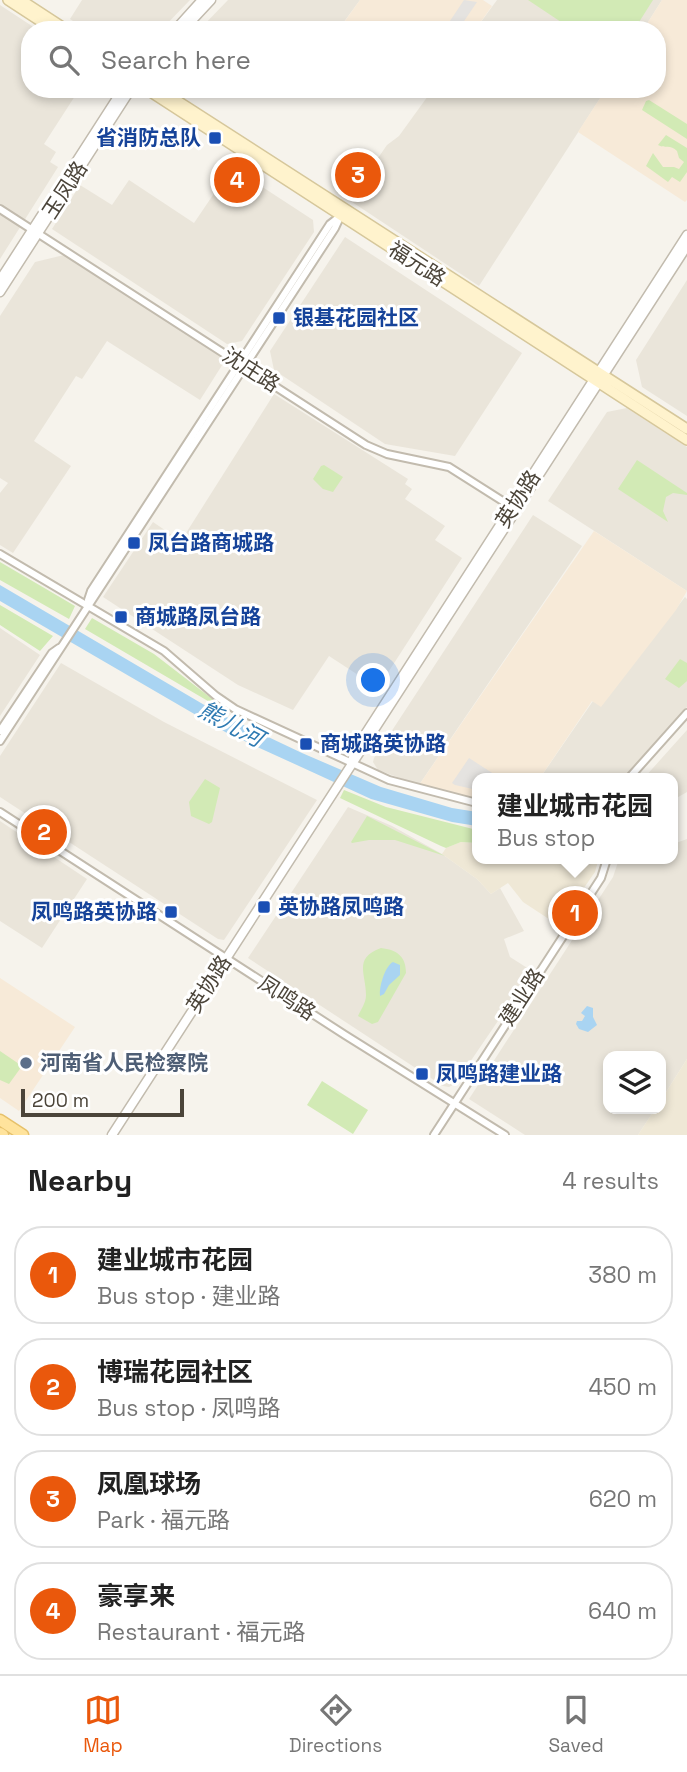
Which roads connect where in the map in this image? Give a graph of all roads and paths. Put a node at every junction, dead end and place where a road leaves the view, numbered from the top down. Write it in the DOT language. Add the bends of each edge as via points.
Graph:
graph roads {
  1 [pos="8,0"];
  2 [pos="21,0"];
  3 [pos="202,0"];
  4 [pos="211,0"];
  5 [pos="40,21"];
  6 [pos="53,21"];
  7 [pos="182,21"];
  8 [pos="191,21"];
  9 [pos="117,98"];
  10 [pos="125,98"];
  11 [pos="160,98"];
  12 [pos="173,98"];
  13 [pos="0,209"];
  14 [pos="341,215"];
  15 [pos="35,231"];
  16 [pos="687,235"];
  17 [pos="687,246"];
  18 [pos="0,280"];
  19 [pos="0,292"];
  20 [pos="243,364"];
  21 [pos="599,378"];
  22 [pos="687,429"];
  23 [pos="687,440"];
  24 [pos="512,507"];
  25 [pos="0,554"];
  26 [pos="87,605"];
  27 [pos="60,647"];
  28 [pos="687,713"];
  29 [pos="0,732"];
  30 [pos="0,741"];
  31 [pos="350,765"];
  32 [pos="633,773"];
  33 [pos="472,802"];
  34 [pos="0,812"];
  35 [pos="605,864"];
  36 [pos="226,958"];
  37 [pos="454,1102"];
  38 [pos="0,1120"];
  39 [pos="23,1135"];
  40 [pos="112,1135"];
  41 [pos="434,1135"];
  42 [pos="505,1135"];
  1 -- 5 [label="main road"];
  2 -- 6 [label="main road"];
  3 -- 7 [label="street"];
  4 -- 8 [label="street"];
  9 -- 15 [label="street, 玉凤路"];
  10 -- 15 [label="street, 玉凤路"];
  11 -- 14 [label="main road, 福元路"];
  12 -- 21 [label="main road, 福元路"];
  13 -- 15 [label="street, 沈庄路"];
  14 -- 20 [label="street" via="330,225"];
  14 -- 21 [label="main road, 福元路"];
  15 -- 18 [label="street, 玉凤路"];
  15 -- 19 [label="street, 玉凤路"];
  15 -- 20 [label="street, 沈庄路"];
  16 -- 21 [label="street, 英协路"];
  17 -- 21 [label="street, 英协路"];
  20 -- 24 [label="street, 沈庄路" via="366,445 449,467"];
  20 -- 26 [label="street" via="91,591"];
  21 -- 22 [label="main road, 福元路"];
  21 -- 23 [label="main road, 福元路"];
  21 -- 24 [label="street, 英协路"];
  21 -- 31 [label="street, 英协路"];
  24 -- 31 [label="street, 英协路" via="355,750"];
  25 -- 26 [label="street"];
  26 -- 27 [label="street"];
  26 -- 31 [label="street" via="164,651 229,706"];
  27 -- 29 [label="street"];
  27 -- 30 [label="street"];
  28 -- 32 [label="street"];
  31 -- 33 [label="street"];
  31 -- 36 [label="street, 英协路"];
  34 -- 36 [label="street, 凤鸣路"];
  35 -- 37 [label="street, 建业路"];
  36 -- 37 [label="street, 凤鸣路"];
  36 -- 40 [label="street, 英协路"];
  37 -- 41 [label="street, 建业路"];
  37 -- 42 [label="street, 凤鸣路"];
  38 -- 39 [label="main road"];
}
